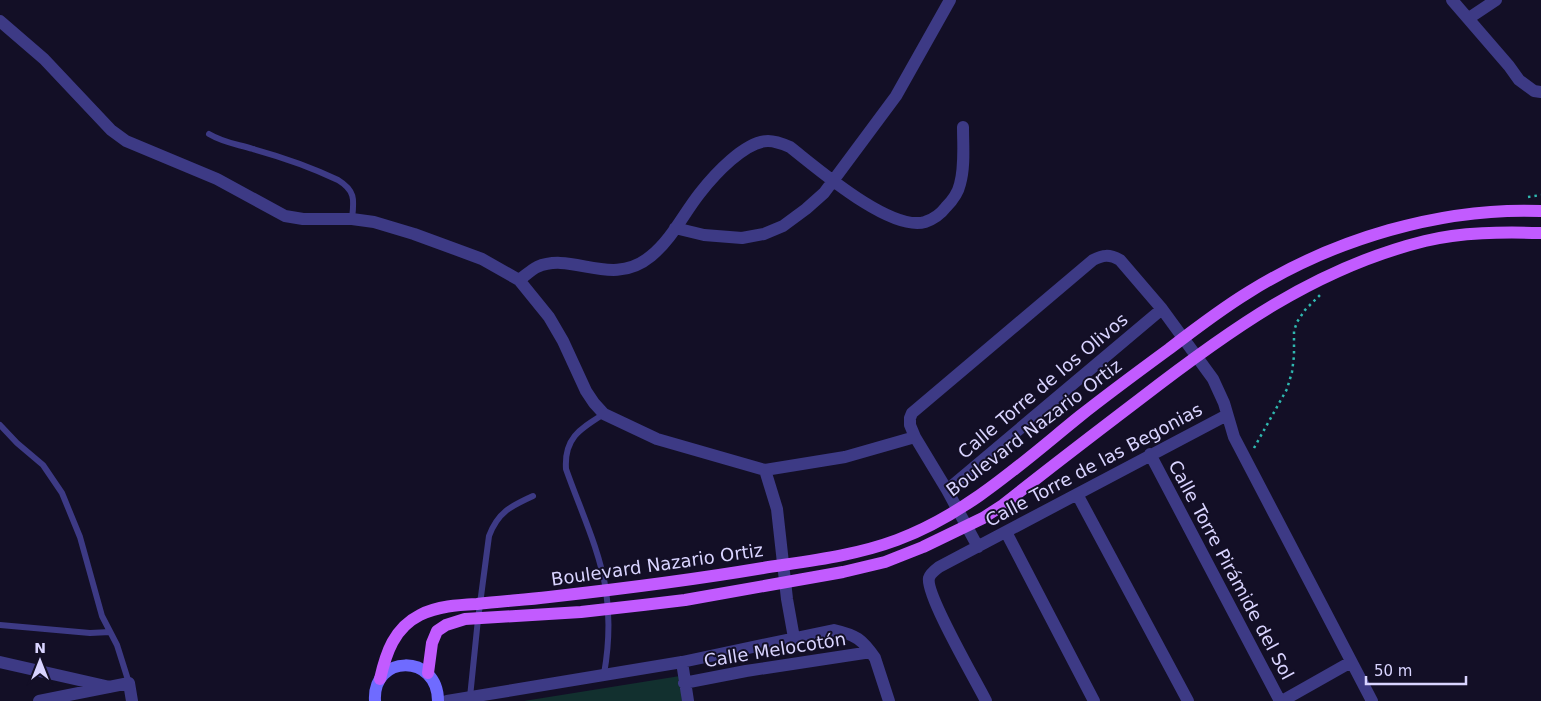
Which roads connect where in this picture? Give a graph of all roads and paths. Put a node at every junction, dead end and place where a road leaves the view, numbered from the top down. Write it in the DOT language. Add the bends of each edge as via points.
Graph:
graph roads {
  1 [pos="950,0"];
  2 [pos="1452,0"];
  3 [pos="1496,0"];
  4 [pos="1468,18"];
  5 [pos="0,21"];
  6 [pos="1541,92"];
  7 [pos="963,127"];
  8 [pos="209,134"];
  9 [pos="832,180"];
  10 [pos="1541,195"];
  11 [pos="1527,197"];
  12 [pos="1541,211"];
  13 [pos="352,219"];
  14 [pos="675,228"];
  15 [pos="1541,233"];
  16 [pos="519,280"];
  17 [pos="1326,289"];
  18 [pos="1162,309"];
  19 [pos="1183,338"];
  20 [pos="1196,355"];
  21 [pos="604,414"];
  22 [pos="1227,415"];
  23 [pos="0,425"];
  24 [pos="915,437"];
  25 [pos="1150,454"];
  26 [pos="1246,462"];
  27 [pos="764,470"];
  28 [pos="947,490"];
  29 [pos="1076,494"];
  30 [pos="533,496"];
  31 [pos="958,510"];
  32 [pos="967,526"];
  33 [pos="1006,532"];
  34 [pos="978,546"];
  35 [pos="783,565"];
  36 [pos="785,583"];
  37 [pos="606,590"];
  38 [pos="480,603"];
  39 [pos="608,609"];
  40 [pos="478,619"];
  41 [pos="0,625"];
  42 [pos="110,632"];
  43 [pos="794,638"];
  44 [pos="871,652"];
  45 [pos="0,662"];
  46 [pos="682,662"];
  47 [pos="1351,662"];
  48 [pos="428,673"];
  49 [pos="604,674"];
  50 [pos="380,679"];
  51 [pos="129,683"];
  52 [pos="684,683"];
  53 [pos="110,687"];
  54 [pos="470,697"];
  55 [pos="39,701"];
  56 [pos="132,701"];
  57 [pos="375,701"];
  58 [pos="438,701"];
  59 [pos="447,701"];
  60 [pos="688,701"];
  61 [pos="889,701"];
  62 [pos="986,701"];
  63 [pos="1094,701"];
  64 [pos="1188,701"];
  65 [pos="1281,701"];
  66 [pos="1372,701"];
  1 -- 9 [label="street" via="896,96"];
  2 -- 4 [label="street"];
  3 -- 4 [label="street"];
  4 -- 6 [label="street" via="1519,80"];
  5 -- 13 [label="street" via="44,59 111,130 126,141 217,180 285,216"];
  7 -- 9 [label="street" via="964,167 960,187 938,216 923,223 888,216"];
  8 -- 13 [label="lane" via="226,143 281,157 345,184 354,199"];
  9 -- 14 [label="street" via="824,193 806,209 764,234 723,238"];
  9 -- 14 [label="street" via="790,147 767,140 760,142 734,158 701,192"];
  10 -- 11 [label="path"];
  12 -- 19 [label="main road, Boulevard Nazario Ortiz" via="1516,210 1460,216 1367,236 1292,268 1249,292"];
  13 -- 16 [label="street" via="414,234 482,259"];
  14 -- 16 [label="street" via="652,256 640,264 607,271 550,263 537,267"];
  15 -- 20 [label="main road, Boulevard Nazario Ortiz" via="1462,235 1426,241 1368,258 1297,291"];
  16 -- 21 [label="street" via="549,317 564,341 586,391"];
  17 -- 26 [label="path" via="1297,322 1287,389"];
  18 -- 19 [label="street"];
  18 -- 24 [label="street" via="1120,260 1102,255 917,407 910,418"];
  18 -- 28 [label="street, Calle Torre de los Olivos"];
  19 -- 20 [label="street"];
  19 -- 31 [label="main road, Boulevard Nazario Ortiz"];
  20 -- 22 [label="street" via="1218,387"];
  20 -- 32 [label="main road, Boulevard Nazario Ortiz" via="1003,505"];
  21 -- 27 [label="street" via="657,440"];
  21 -- 37 [label="lane" via="581,428 570,441 566,469 598,557"];
  22 -- 25 [label="street, Calle Torre de las Begonias"];
  22 -- 26 [label="street"];
  23 -- 42 [label="lane" via="43,465 62,493 80,536 102,616"];
  24 -- 27 [label="street" via="844,457"];
  24 -- 28 [label="street"];
  25 -- 29 [label="street, Calle Torre de las Begonias"];
  25 -- 65 [label="street, Calle Torre Pirámide del Sol"];
  26 -- 47 [label="street"];
  27 -- 35 [label="street" via="777,509"];
  28 -- 31 [label="street"];
  29 -- 33 [label="street, Calle Torre de las Begonias"];
  29 -- 64 [label="street"];
  30 -- 38 [label="lane" via="514,505 494,524 489,536"];
  31 -- 32 [label="street"];
  31 -- 35 [label="main road, Boulevard Nazario Ortiz" via="899,540 850,555"];
  32 -- 34 [label="street"];
  32 -- 36 [label="main road, Boulevard Nazario Ortiz" via="885,562"];
  33 -- 34 [label="street, Calle Torre de las Begonias"];
  33 -- 63 [label="street"];
  34 -- 62 [label="street, Calle Torre de las Begonias" via="939,567 929,578 929,587"];
  35 -- 36 [label="street"];
  35 -- 37 [label="main road, Boulevard Nazario Ortiz"];
  36 -- 39 [label="main road, Boulevard Nazario Ortiz"];
  36 -- 43 [label="street"];
  37 -- 38 [label="main road, Boulevard Nazario Ortiz"];
  37 -- 39 [label="lane"];
  38 -- 40 [label="lane"];
  38 -- 50 [label="main road, Boulevard Nazario Ortiz" via="433,610 416,617 398,632 386,654"];
  39 -- 40 [label="main road, Boulevard Nazario Ortiz"];
  39 -- 49 [label="lane"];
  40 -- 48 [label="main road, Boulevard Nazario Ortiz" via="465,619 437,631"];
  40 -- 54 [label="lane"];
  41 -- 42 [label="lane"];
  42 -- 51 [label="lane"];
  43 -- 44 [label="street" via="834,630 860,638"];
  43 -- 46 [label="street"];
  44 -- 52 [label="street, Calle Melocotón"];
  44 -- 61 [label="street"];
  45 -- 53 [label="street"];
  46 -- 49 [label="street"];
  46 -- 52 [label="street"];
  47 -- 65 [label="street"];
  47 -- 66 [label="street"];
  48 -- 50 [label="street" via="418,667 402,665 387,671"];
  48 -- 58 [label="street" via="438,692"];
  49 -- 54 [label="street"];
  50 -- 57 [label="street" via="375,689"];
  51 -- 53 [label="street"];
  51 -- 56 [label="street"];
  52 -- 60 [label="street"];
  53 -- 55 [label="street"];
  54 -- 59 [label="street"];
}
